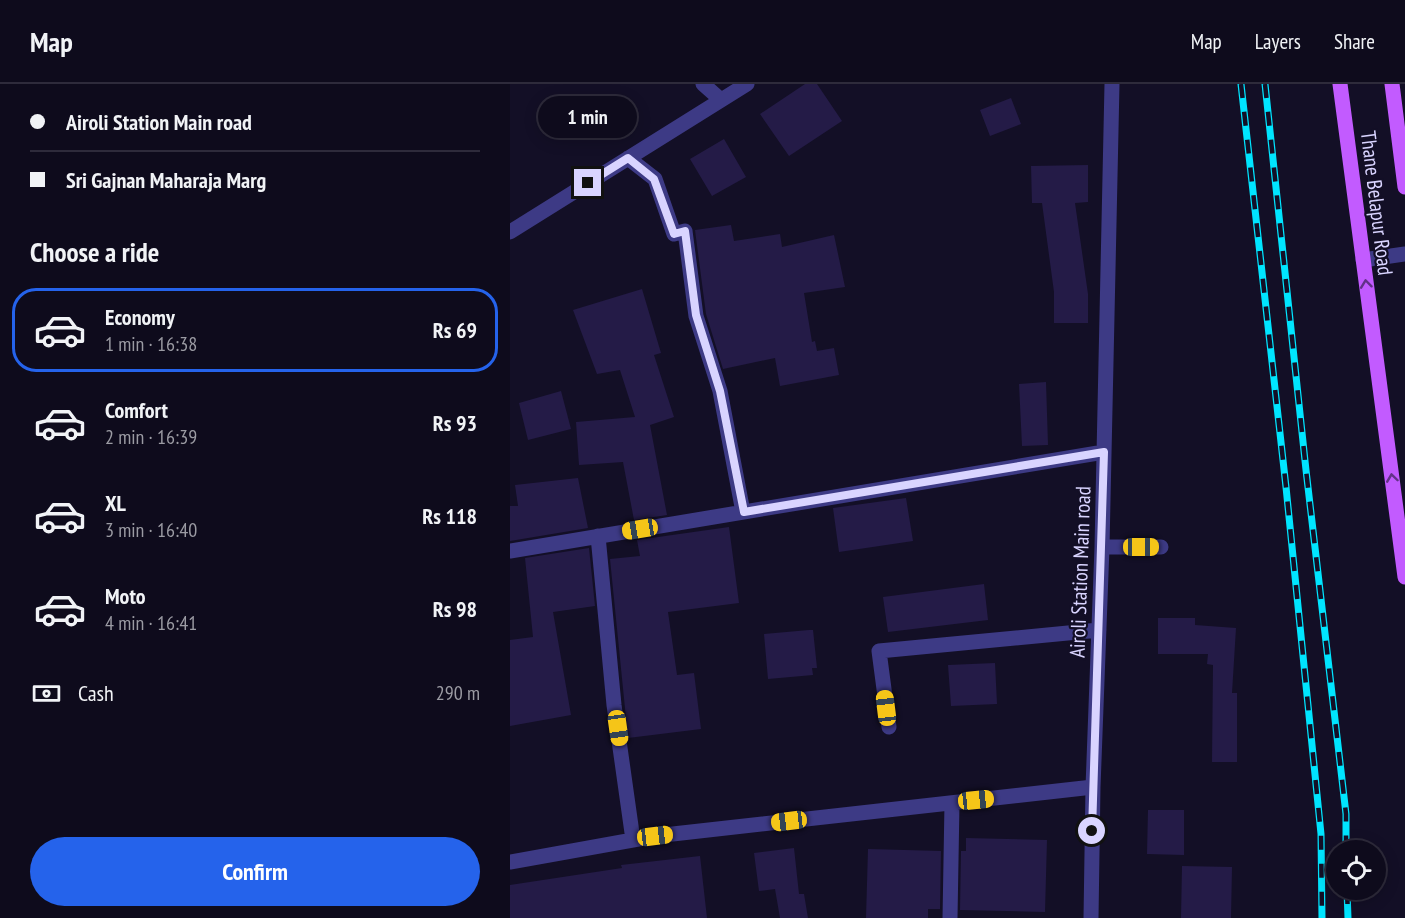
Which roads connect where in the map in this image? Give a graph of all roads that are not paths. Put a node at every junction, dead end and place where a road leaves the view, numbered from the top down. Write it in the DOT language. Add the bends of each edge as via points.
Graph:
graph roads {
  1 [pos="703,84"];
  2 [pos="747,84"];
  3 [pos="1112,84"];
  4 [pos="1340,84"];
  5 [pos="1392,84"];
  6 [pos="722,100"];
  7 [pos="628,158"];
  8 [pos="1405,187"];
  9 [pos="510,232"];
  10 [pos="1405,254"];
  11 [pos="1363,260"];
  12 [pos="1104,452"];
  13 [pos="744,512"];
  14 [pos="598,536"];
  15 [pos="1102,547"];
  16 [pos="1161,547"];
  17 [pos="510,551"];
  18 [pos="1405,577"];
  19 [pos="1099,630"];
  20 [pos="889,727"];
  21 [pos="1093,787"];
  22 [pos="952,803"];
  23 [pos="633,840"];
  24 [pos="510,862"];
  25 [pos="950,918"];
  26 [pos="1091,918"];
  1 -- 6 [label="street"];
  2 -- 6 [label="street"];
  3 -- 12 [label="street, Airoli Station Main road"];
  4 -- 11 [label="main road, Thane Belapur Road"];
  5 -- 8 [label="main road, Thane Belapur Road"];
  6 -- 7 [label="street"];
  7 -- 9 [label="street"];
  7 -- 13 [label="street" via="654,179 674,234 685,231 696,315 720,391"];
  10 -- 11 [label="street"];
  18 -- 11 [label="main road, Thane Belapur Road, one-way"];
  12 -- 13 [label="street"];
  12 -- 15 [label="street, Airoli Station Main road"];
  13 -- 14 [label="street"];
  14 -- 17 [label="street"];
  14 -- 23 [label="street" via="614,705"];
  15 -- 16 [label="street"];
  15 -- 19 [label="street, Airoli Station Main road"];
  19 -- 20 [label="street" via="879,651"];
  19 -- 21 [label="street, Airoli Station Main road"];
  21 -- 22 [label="street"];
  21 -- 26 [label="street, Airoli Station Main road"];
  22 -- 23 [label="street"];
  22 -- 25 [label="street"];
  23 -- 24 [label="street"];
}
